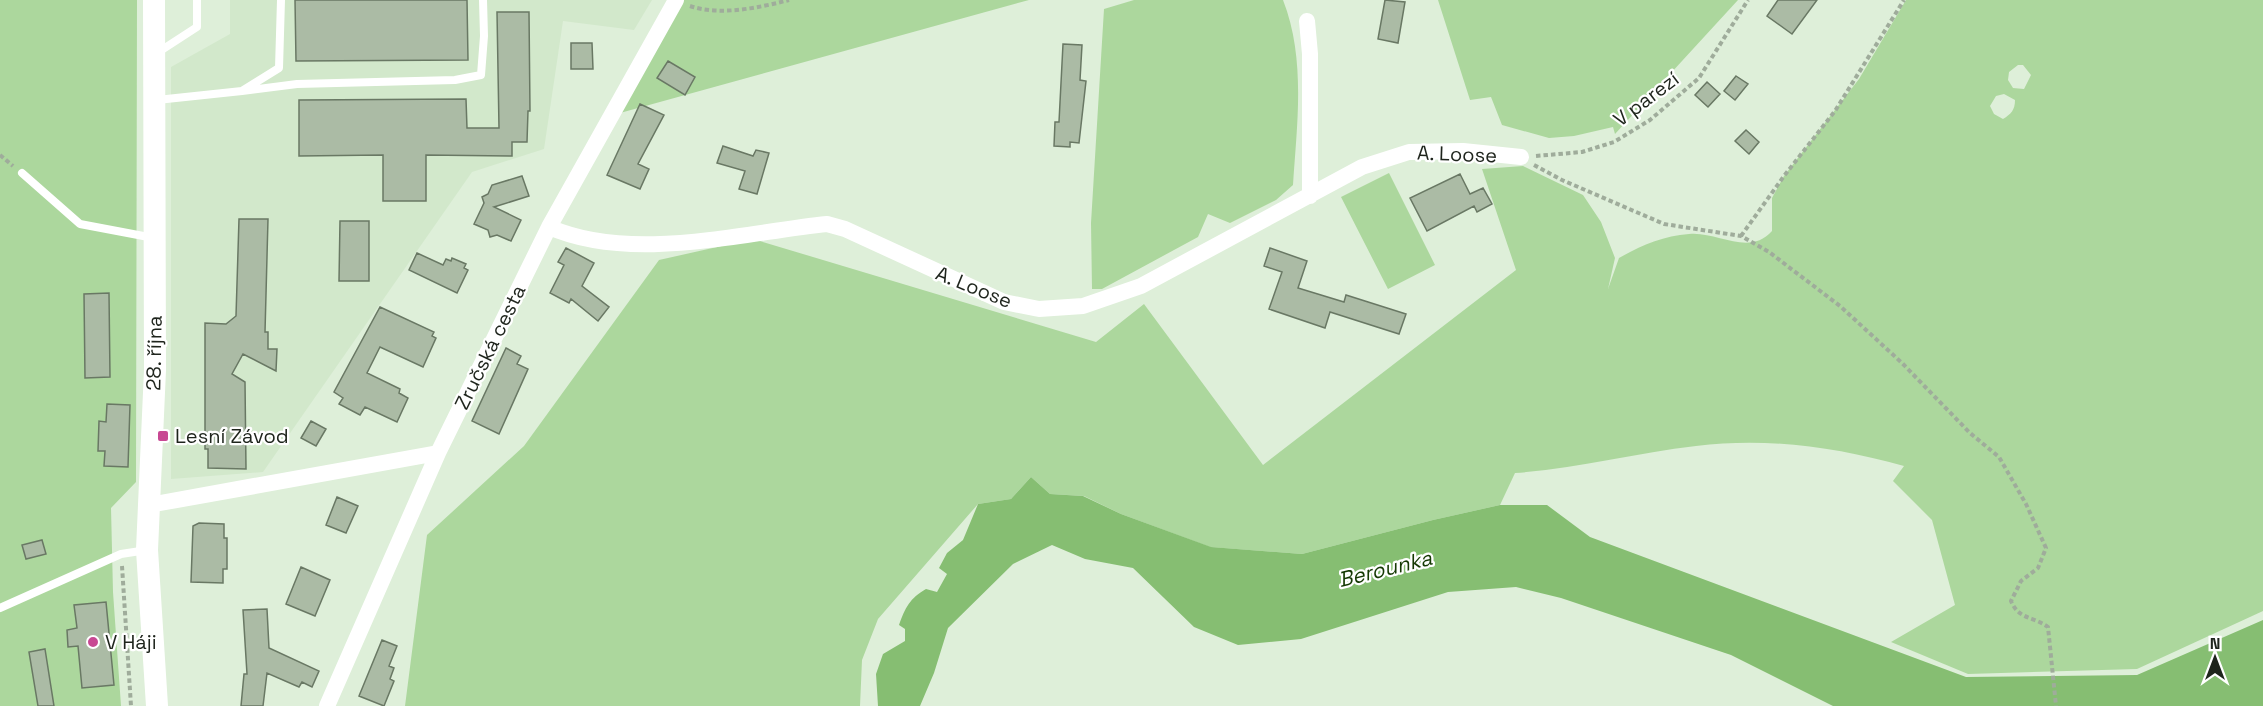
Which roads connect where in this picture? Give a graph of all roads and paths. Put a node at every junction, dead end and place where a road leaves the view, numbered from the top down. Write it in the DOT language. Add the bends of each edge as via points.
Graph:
graph roads {
  1 [pos="154,0"];
  2 [pos="197,0"];
  3 [pos="281,0"];
  4 [pos="483,0"];
  5 [pos="789,0"];
  6 [pos="1748,0"];
  7 [pos="1904,0"];
  8 [pos="675,1"];
  9 [pos="1307,21"];
  10 [pos="154,54"];
  11 [pos="242,91"];
  12 [pos="154,100"];
  13 [pos="1521,157"];
  14 [pos="22,173"];
  15 [pos="1310,196"];
  16 [pos="549,227"];
  17 [pos="1741,236"];
  18 [pos="155,238"];
  19 [pos="438,453"];
  20 [pos="149,505"];
  21 [pos="147,550"];
  22 [pos="121,554"];
  23 [pos="0,608"];
  24 [pos="132,706"];
  25 [pos="157,706"];
  26 [pos="327,706"];
  27 [pos="2056,706"];
  1 -- 10 [label="main road, 28. října"];
  2 -- 10 [label="lane" via="197,27"];
  3 -- 11 [label="lane" via="279,68"];
  4 -- 11 [label="lane" via="481,75 455,80 297,84"];
  5 -- 8 [label="path" via="705,12"];
  6 -- 13 [label="path, V parezí" via="1699,78 1650,120 1614,142 1582,152"];
  7 -- 17 [label="path" via="1835,111"];
  8 -- 16 [label="street, Zručská cesta"];
  9 -- 15 [label="street"];
  10 -- 12 [label="main road, 28. října"];
  11 -- 12 [label="lane"];
  12 -- 18 [label="main road, 28. října"];
  13 -- 15 [label="street, A. Loose" via="1462,151 1409,152 1362,167"];
  13 -- 17 [label="path" via="1562,180 1665,224"];
  14 -- 18 [label="lane" via="80,224"];
  15 -- 16 [label="street, A. Loose" via="1141,286 1083,306 1039,309 1004,302 845,228 827,224 671,243 629,244 564,234"];
  16 -- 19 [label="street, Zručská cesta"];
  17 -- 27 [label="path" via="1769,252 1839,306 1999,458 2046,548 2038,568 2021,581 2011,601 2016,613 2048,627"];
  18 -- 20 [label="main road, 28. října"];
  19 -- 20 [label="street"];
  19 -- 26 [label="street, Zručská cesta"];
  20 -- 21 [label="main road, 28. října"];
  21 -- 22 [label="lane"];
  21 -- 25 [label="main road, 28. října"];
  22 -- 23 [label="lane"];
  22 -- 24 [label="path"];
}
